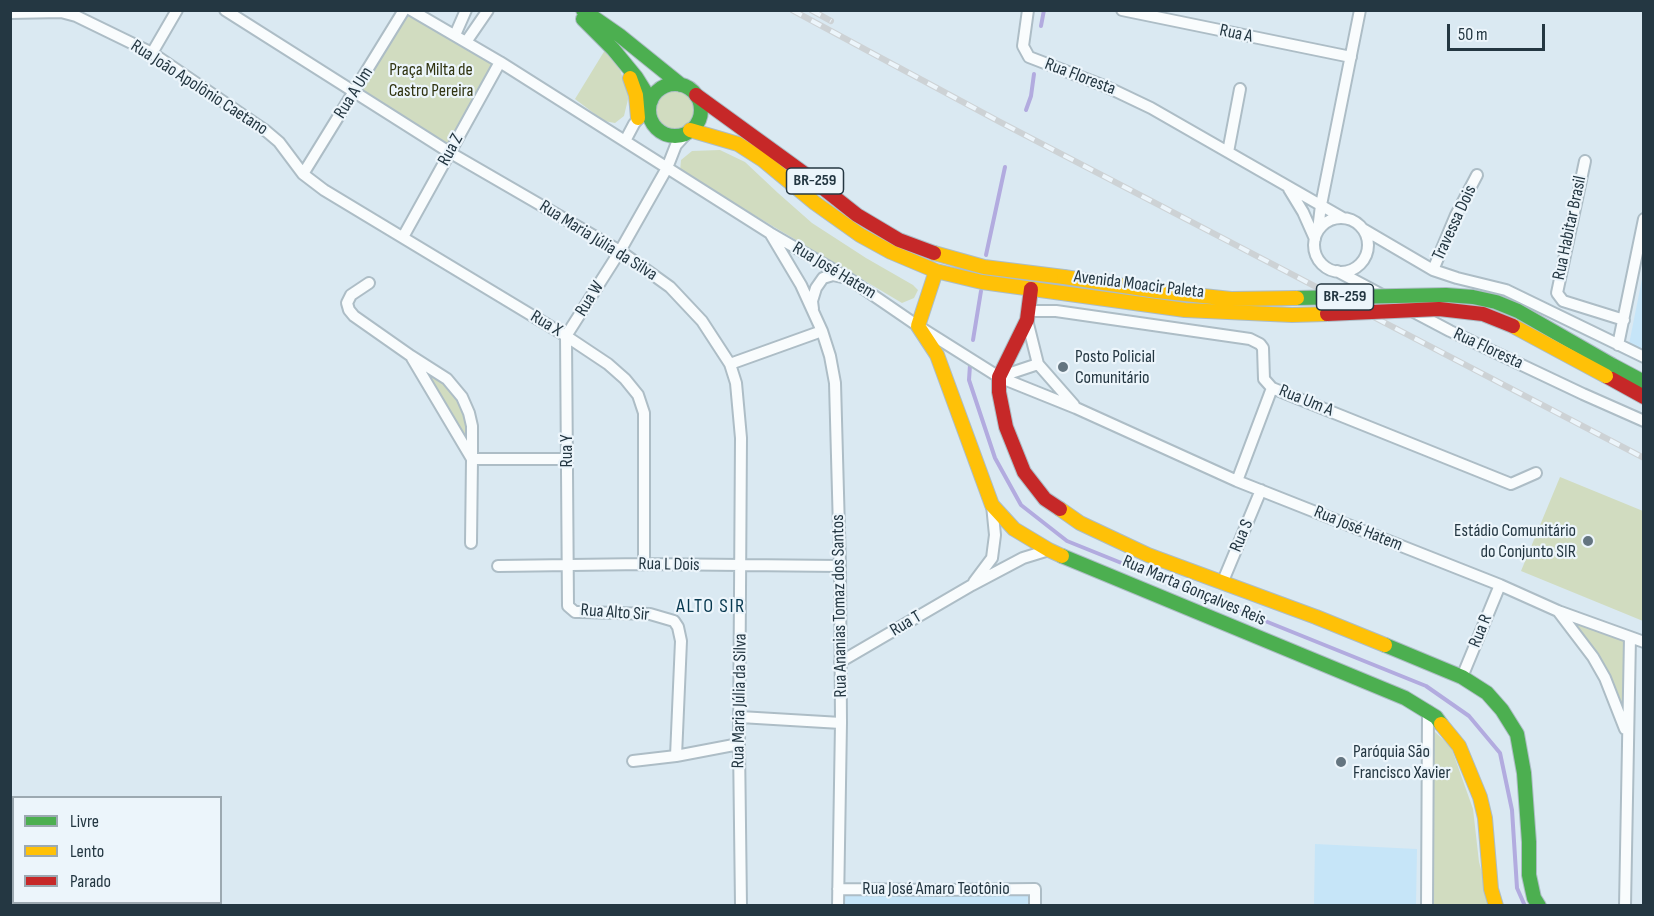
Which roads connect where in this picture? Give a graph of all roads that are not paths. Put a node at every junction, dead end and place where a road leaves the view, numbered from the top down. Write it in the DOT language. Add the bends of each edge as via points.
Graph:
graph roads {
  1 [pos="177,10"];
  2 [pos="225,10"];
  3 [pos="404,10"];
  4 [pos="411,10"];
  5 [pos="466,10"];
  6 [pos="488,10"];
  7 [pos="573,10"];
  8 [pos="583,10"];
  9 [pos="1028,10"];
  10 [pos="1122,10"];
  11 [pos="1360,10"];
  12 [pos="10,13"];
  13 [pos="455,35"];
  14 [pos="466,42"];
  15 [pos="152,53"];
  16 [pos="1351,57"];
  17 [pos="623,61"];
  18 [pos="500,62"];
  19 [pos="681,85"];
  20 [pos="1240,89"];
  21 [pos="354,93"];
  22 [pos="696,95"];
  23 [pos="650,103"];
  24 [pos="636,121"];
  25 [pos="601,128"];
  26 [pos="689,131"];
  27 [pos="625,141"];
  28 [pos="449,152"];
  29 [pos="1228,152"];
  30 [pos="1585,161"];
  31 [pos="667,168"];
  32 [pos="303,174"];
  33 [pos="1476,175"];
  34 [pos="1287,187"];
  35 [pos="1321,205"];
  36 [pos="1343,218"];
  37 [pos="1644,219"];
  38 [pos="1363,229"];
  39 [pos="770,233"];
  40 [pos="1317,234"];
  41 [pos="403,237"];
  42 [pos="620,250"];
  43 [pos="1433,270"];
  44 [pos="936,271"];
  45 [pos="1337,271"];
  46 [pos="848,278"];
  47 [pos="369,283"];
  48 [pos="1031,289"];
  49 [pos="813,309"];
  50 [pos="1028,315"];
  51 [pos="1624,320"];
  52 [pos="918,326"];
  53 [pos="822,331"];
  54 [pos="566,336"];
  55 [pos="1618,345"];
  56 [pos="411,356"];
  57 [pos="1644,357"];
  58 [pos="730,363"];
  59 [pos="1038,364"];
  60 [pos="1609,370"];
  61 [pos="999,376"];
  62 [pos="1644,382"];
  63 [pos="1272,388"];
  64 [pos="1644,397"];
  65 [pos="1076,408"];
  66 [pos="1644,421"];
  67 [pos="472,459"];
  68 [pos="567,459"];
  69 [pos="1536,474"];
  70 [pos="1238,481"];
  71 [pos="1261,490"];
  72 [pos="992,505"];
  73 [pos="471,543"];
  74 [pos="1049,550"];
  75 [pos="644,564"];
  76 [pos="567,565"];
  77 [pos="498,566"];
  78 [pos="741,566"];
  79 [pos="840,566"];
  80 [pos="1223,581"];
  81 [pos="972,585"];
  82 [pos="1500,585"];
  83 [pos="1558,611"];
  84 [pos="1630,637"];
  85 [pos="1644,642"];
  86 [pos="840,662"];
  87 [pos="1462,677"];
  88 [pos="1428,711"];
  89 [pos="740,717"];
  90 [pos="841,723"];
  91 [pos="1628,738"];
  92 [pos="739,744"];
  93 [pos="676,756"];
  94 [pos="633,761"];
  95 [pos="838,889"];
  96 [pos="741,906"];
  97 [pos="838,906"];
  98 [pos="1035,906"];
  99 [pos="1427,906"];
  100 [pos="1496,906"];
  101 [pos="1539,906"];
  102 [pos="1625,906"];
  1 -- 15 [label="street"];
  2 -- 21 [label="street, Rua Maria Júlia da Silva"];
  3 -- 21 [label="street, Rua A Um"];
  4 -- 13 [label="street, Rua José Hatem"];
  5 -- 13 [label="street"];
  6 -- 14 [label="street"];
  7 -- 17 [label="main road, Avenida Moacir Paleta / BR-259"];
  8 -- 19 [label="main road, Avenida Moacir Paleta / BR-259"];
  9 -- 29 [label="street, Rua Floresta" via="1023,46 1029,57 1115,90"];
  10 -- 16 [label="street, Rua A"];
  11 -- 16 [label="street"];
  12 -- 15 [label="street, Rua João Apolônio Caetano" via="62,12"];
  13 -- 14 [label="street, Rua José Hatem"];
  14 -- 18 [label="street, Rua José Hatem"];
  15 -- 32 [label="street, Rua João Apolônio Caetano" via="266,131"];
  16 -- 35 [label="street"];
  17 -- 23 [label="main road, Avenida Moacir Paleta / BR-259"];
  17 -- 24 [label="main road" via="636,95"];
  18 -- 25 [label="street, Rua José Hatem"];
  18 -- 28 [label="street, Rua Z"];
  19 -- 22 [label="main road, Avenida Moacir Paleta / BR-259"];
  19 -- 23 [label="main road" via="659,89"];
  20 -- 29 [label="street"];
  21 -- 28 [label="street, Rua Maria Júlia da Silva"];
  21 -- 32 [label="street, Rua A Um"];
  22 -- 26 [label="main road" via="700,110"];
  22 -- 60 [label="main road, Avenida Moacir Paleta / BR-259, bridge" via="857,215 899,240 940,256 984,267 1232,299 1473,297 1518,311"];
  23 -- 24 [label="street"];
  23 -- 26 [label="main road, Avenida Moacir Paleta / BR-259" via="651,121 656,128 671,135"];
  24 -- 25 [label="street" via="617,130"];
  24 -- 27 [label="street"];
  25 -- 27 [label="street, Rua José Hatem"];
  26 -- 31 [label="street" via="672,152"];
  26 -- 44 [label="main road, Avenida Moacir Paleta / BR-259" via="738,144 860,235"];
  27 -- 31 [label="street, Rua José Hatem"];
  28 -- 41 [label="street, Rua Z"];
  28 -- 42 [label="street, Rua Maria Júlia da Silva"];
  29 -- 34 [label="street, Rua Floresta"];
  30 -- 51 [label="street, Rua Habitar Brasil" via="1557,293 1563,301"];
  31 -- 39 [label="street, Rua José Hatem"];
  31 -- 42 [label="street, Rua W"];
  32 -- 41 [label="street, Rua X"];
  33 -- 43 [label="street, Travessa Dois"];
  34 -- 35 [label="street, Rua Floresta"];
  34 -- 40 [label="street, Rua Floresta"];
  35 -- 36 [label="street, Rua Floresta"];
  35 -- 40 [label="street, Rua Floresta"];
  36 -- 38 [label="street, Rua Floresta"];
  36 -- 40 [label="street" via="1325,223"];
  37 -- 51 [label="street"];
  38 -- 43 [label="street, Rua Floresta"];
  38 -- 45 [label="street" via="1368,246 1366,255 1354,268"];
  39 -- 46 [label="street, Rua José Hatem"];
  39 -- 49 [label="street, Rua Ananias Tomaz dos Santos"];
  40 -- 45 [label="street, Rua Floresta" via="1314,247 1321,263"];
  41 -- 54 [label="street, Rua X"];
  42 -- 54 [label="street, Rua W"];
  42 -- 58 [label="street, Rua Maria Júlia da Silva" via="670,287 702,321"];
  43 -- 55 [label="street, Rua Floresta" via="1506,290"];
  44 -- 48 [label="main road, Avenida Moacir Paleta / BR-259"];
  44 -- 52 [label="main road"];
  45 -- 66 [label="street, Rua Floresta" via="1450,331"];
  46 -- 49 [label="street" via="823,278 816,288"];
  46 -- 52 [label="street, Rua José Hatem"];
  47 -- 56 [label="street" via="351,296 349,310"];
  48 -- 50 [label="main road"];
  48 -- 60 [label="main road, Avenida Moacir Paleta / BR-259, bridge" via="1227,313 1292,315 1439,309 1483,314"];
  49 -- 53 [label="street, Rua Ananias Tomaz dos Santos"];
  50 -- 59 [label="street, Rua José Hatem"];
  50 -- 61 [label="main road"];
  50 -- 63 [label="street, Rua Um A" via="1056,311 1250,339 1263,348 1264,379"];
  51 -- 55 [label="street"];
  52 -- 61 [label="street, Rua José Hatem"];
  52 -- 72 [label="main road, Rua Marta Gonçalves Reis" via="937,355"];
  53 -- 58 [label="street"];
  53 -- 79 [label="street, Rua Ananias Tomaz dos Santos" via="835,383"];
  54 -- 68 [label="street, Rua Y"];
  54 -- 75 [label="street, Rua X" via="608,364 638,395 645,428"];
  55 -- 57 [label="street, Rua Floresta"];
  56 -- 67 [label="street"];
  56 -- 67 [label="street" via="447,380 462,397 472,426"];
  58 -- 78 [label="street, Rua Maria Júlia da Silva" via="736,383 741,438"];
  59 -- 61 [label="street"];
  59 -- 65 [label="street, Rua José Hatem"];
  60 -- 62 [label="main road, Avenida Moacir Paleta / BR-259"];
  60 -- 64 [label="main road, Avenida Moacir Paleta / BR-259"];
  61 -- 65 [label="street, Rua José Hatem"];
  61 -- 80 [label="main road, Rua Marta Gonçalves Reis" via="1006,427 1024,472 1045,499 1080,523 1148,555"];
  63 -- 69 [label="street, Rua Um A" via="1511,484"];
  63 -- 70 [label="street"];
  65 -- 70 [label="street, Rua José Hatem"];
  67 -- 68 [label="street"];
  67 -- 73 [label="street"];
  68 -- 76 [label="street, Rua Y"];
  70 -- 71 [label="street, Rua José Hatem"];
  71 -- 80 [label="street, Rua S"];
  71 -- 82 [label="street, Rua José Hatem"];
  72 -- 74 [label="main road, Rua Marta Gonçalves Reis" via="1014,529"];
  72 -- 81 [label="street, Rua T" via="992,558"];
  74 -- 81 [label="street, Rua T" via="1023,558"];
  74 -- 88 [label="main road, Rua Marta Gonçalves Reis"];
  75 -- 76 [label="street, Rua L Dois"];
  75 -- 78 [label="street, Rua L Dois"];
  76 -- 77 [label="street, Rua L Dois"];
  76 -- 93 [label="street, Rua Alto Sir" via="568,606 575,612 650,614 674,621 678,627 681,641"];
  78 -- 79 [label="street, Rua L Dois"];
  78 -- 89 [label="street, Rua Maria Júlia da Silva"];
  79 -- 86 [label="street, Rua Ananias Tomaz dos Santos"];
  80 -- 87 [label="main road, Rua Marta Gonçalves Reis"];
  81 -- 86 [label="street, Rua T"];
  82 -- 83 [label="street, Rua José Hatem"];
  82 -- 87 [label="street, Rua R"];
  83 -- 84 [label="street, Rua José Hatem"];
  83 -- 91 [label="street" via="1605,678"];
  84 -- 85 [label="street, Rua José Hatem"];
  84 -- 91 [label="street"];
  86 -- 90 [label="street, Rua Ananias Tomaz dos Santos"];
  87 -- 101 [label="main road, Rua Marta Gonçalves Reis" via="1487,693 1517,734 1524,773 1528,875"];
  88 -- 99 [label="street"];
  88 -- 100 [label="main road, Rua Marta Gonçalves Reis" via="1459,746 1480,797"];
  89 -- 90 [label="street"];
  89 -- 92 [label="street, Rua Maria Júlia da Silva"];
  90 -- 95 [label="street, Rua Ananias Tomaz dos Santos"];
  91 -- 102 [label="street"];
  92 -- 93 [label="street"];
  92 -- 96 [label="street, Rua Maria Júlia da Silva"];
  93 -- 94 [label="street"];
  95 -- 97 [label="street, Rua Ananias Tomaz dos Santos"];
  95 -- 98 [label="street, Rua José Amaro Teotônio" via="1035,889"];
}
